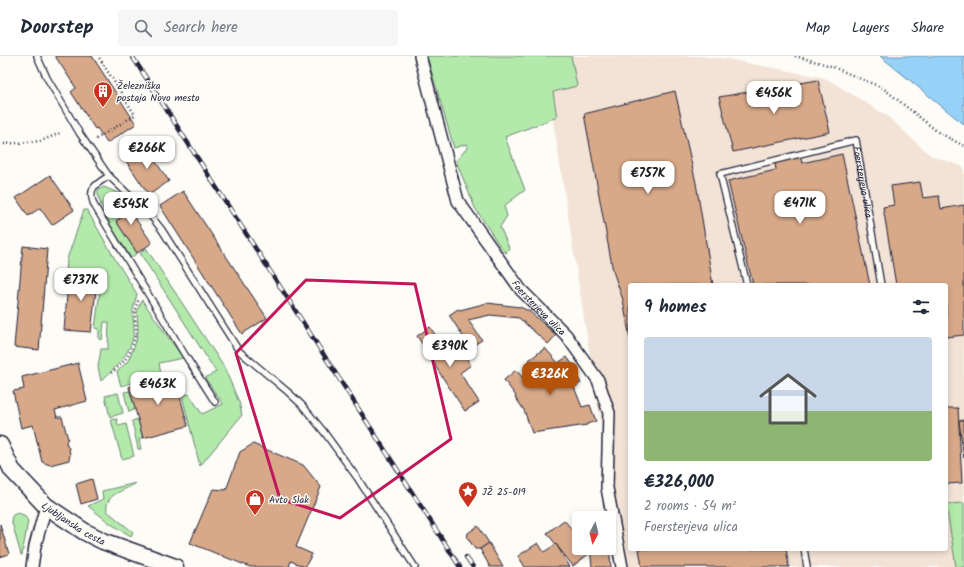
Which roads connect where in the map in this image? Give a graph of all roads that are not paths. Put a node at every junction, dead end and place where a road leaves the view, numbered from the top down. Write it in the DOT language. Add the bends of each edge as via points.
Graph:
graph roads {
  1 [pos="36,56"];
  2 [pos="420,56"];
  3 [pos="109,176"];
  4 [pos="747,283"];
  5 [pos="881,283"];
  6 [pos="215,402"];
  7 [pos="0,444"];
  8 [pos="46,506"];
  9 [pos="804,551"];
  10 [pos="146,561"];
  11 [pos="32,567"];
  12 [pos="175,567"];
  13 [pos="416,567"];
  14 [pos="622,567"];
  15 [pos="807,567"];
  1 -- 3 [label="lane" via="87,145"];
  2 -- 14 [label="street, Foersterjeva ulica" via="458,201 521,290 566,335 598,380 609,413 608,488"];
  3 -- 6 [label="lane" via="94,185 92,200 142,286"];
  3 -- 13 [label="lane" via="162,230 239,351 302,405 324,432"];
  4 -- 5 [label="lane, Foersterjeva ulica" via="720,174 856,140"];
  7 -- 8 [label="main road, Ljubljanska cesta" via="12,470"];
  8 -- 10 [label="main road, Ljubljanska cesta" via="79,528"];
  8 -- 11 [label="street"];
  9 -- 15 [label="lane"];
  10 -- 12 [label="main road, Ljubljanska cesta"];
}
